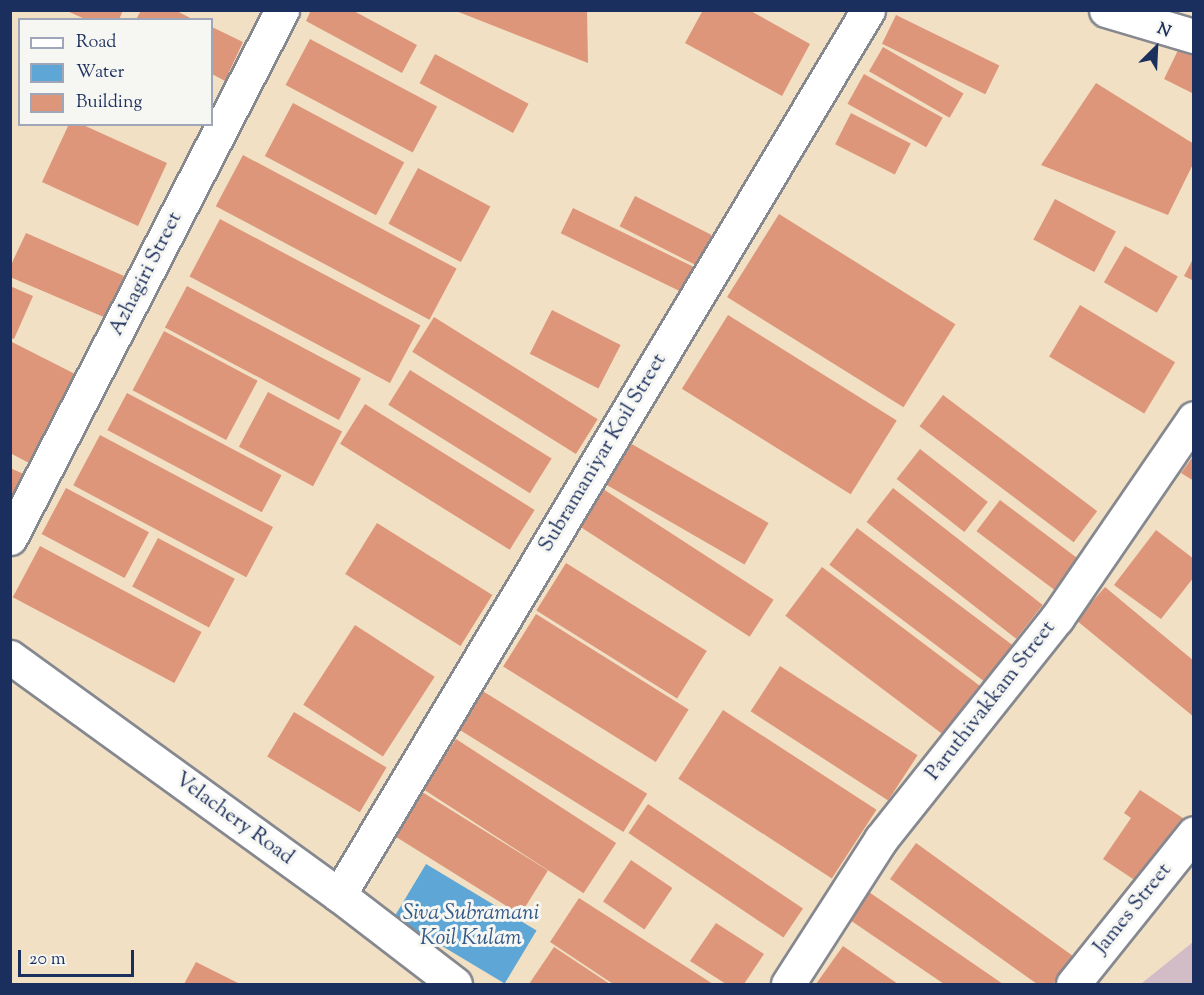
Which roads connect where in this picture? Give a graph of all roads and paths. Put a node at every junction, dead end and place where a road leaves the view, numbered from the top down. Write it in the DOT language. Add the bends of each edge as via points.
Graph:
graph roads {
  1 [pos="282,10"];
  2 [pos="867,10"];
  3 [pos="1106,10"];
  4 [pos="1194,36"];
  5 [pos="1194,418"];
  6 [pos="10,538"];
  7 [pos="10,657"];
  8 [pos="1194,833"];
  9 [pos="339,894"];
  10 [pos="454,984"];
  11 [pos="789,984"];
  12 [pos="1073,984"];
  1 -- 6 [label="street, Azhagiri Street"];
  2 -- 9 [label="street, Subramaniyar Koil Street"];
  3 -- 4 [label="street"];
  5 -- 11 [label="street, Paruthivakkam Street" via="1057,618 881,839"];
  7 -- 9 [label="street, Velachery Road"];
  8 -- 12 [label="street, James Street"];
  9 -- 10 [label="street, Velachery Road"];
}
